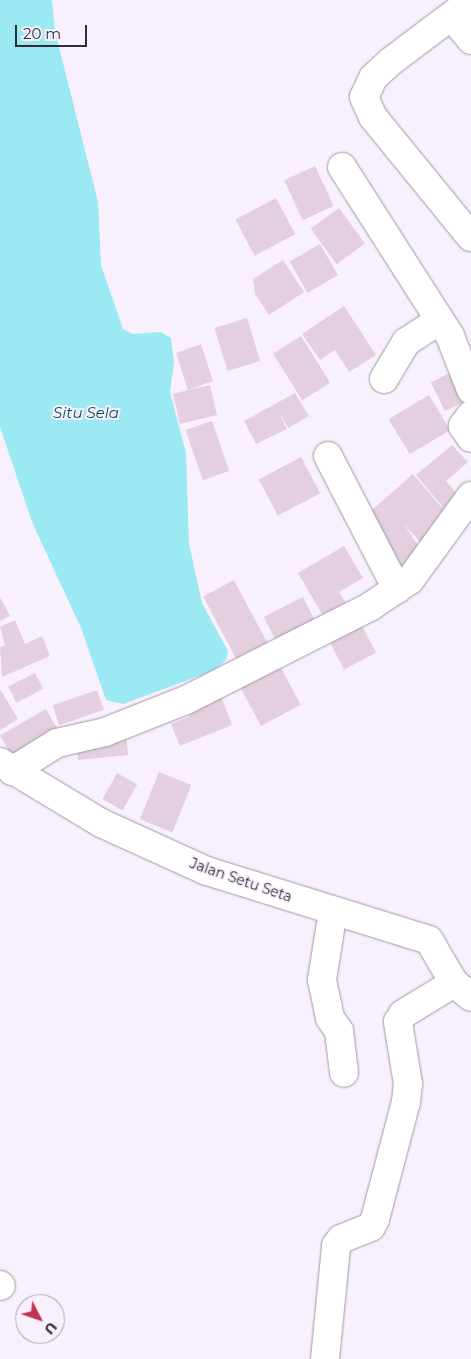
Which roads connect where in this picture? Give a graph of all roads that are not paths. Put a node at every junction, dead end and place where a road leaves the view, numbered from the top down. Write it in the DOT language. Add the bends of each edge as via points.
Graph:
graph roads {
  1 [pos="462,9"];
  2 [pos="471,40"];
  3 [pos="342,167"];
  4 [pos="471,237"];
  5 [pos="440,320"];
  6 [pos="384,379"];
  7 [pos="471,390"];
  8 [pos="471,415"];
  9 [pos="471,438"];
  10 [pos="328,456"];
  11 [pos="471,496"];
  12 [pos="397,589"];
  13 [pos="6,766"];
  14 [pos="333,911"];
  15 [pos="462,990"];
  16 [pos="344,1073"];
  17 [pos="325,1359"];
  1 -- 2 [label="street"];
  1 -- 4 [label="street" via="390,62 373,78 364,97 373,117"];
  3 -- 5 [label="street"];
  5 -- 6 [label="street" via="406,342"];
  5 -- 7 [label="street"];
  8 -- 9 [label="street" via="463,426"];
  10 -- 12 [label="street"];
  11 -- 12 [label="street" via="410,580"];
  12 -- 13 [label="street" via="325,633 216,685 80,738 40,750"];
  13 -- 14 [label="street, Jalan Setu Seta" via="101,823 207,871"];
  14 -- 15 [label="street, Jalan Setu Seta" via="429,940"];
  14 -- 16 [label="street" via="322,980 330,1018 339,1031"];
  15 -- 17 [label="street" via="403,1014 398,1022 408,1084 406,1102 375,1219 371,1227 341,1239 336,1246"];
}
